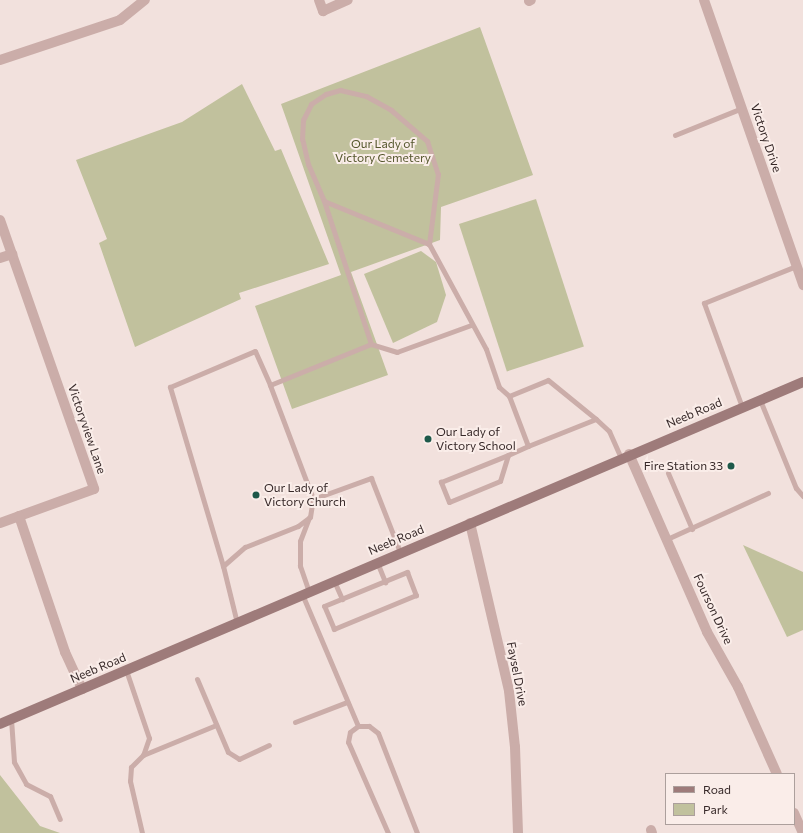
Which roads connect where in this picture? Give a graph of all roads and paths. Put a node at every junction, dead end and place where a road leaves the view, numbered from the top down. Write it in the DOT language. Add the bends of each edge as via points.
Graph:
graph roads {
  1 [pos="145,0"];
  2 [pos="319,0"];
  3 [pos="348,0"];
  4 [pos="704,0"];
  5 [pos="0,60"];
  6 [pos="742,108"];
  7 [pos="675,135"];
  8 [pos="324,200"];
  9 [pos="0,220"];
  10 [pos="429,244"];
  11 [pos="12,254"];
  12 [pos="0,258"];
  13 [pos="796,266"];
  14 [pos="803,285"];
  15 [pos="471,325"];
  16 [pos="371,344"];
  17 [pos="803,382"];
  18 [pos="270,385"];
  19 [pos="510,396"];
  20 [pos="760,400"];
  21 [pos="742,407"];
  22 [pos="596,419"];
  23 [pos="528,446"];
  24 [pos="508,455"];
  25 [pos="625,456"];
  26 [pos="668,473"];
  27 [pos="768,493"];
  28 [pos="803,496"];
  29 [pos="313,499"];
  30 [pos="19,516"];
  31 [pos="310,517"];
  32 [pos="0,523"];
  33 [pos="470,523"];
  34 [pos="692,529"];
  35 [pos="667,539"];
  36 [pos="400,552"];
  37 [pos="377,562"];
  38 [pos="223,566"];
  39 [pos="334,581"];
  40 [pos="385,582"];
  41 [pos="306,593"];
  42 [pos="342,599"];
  43 [pos="237,623"];
  44 [pos="126,670"];
  45 [pos="197,679"];
  46 [pos="82,689"];
  47 [pos="347,702"];
  48 [pos="12,719"];
  49 [pos="295,722"];
  50 [pos="0,724"];
  51 [pos="216,725"];
  52 [pos="358,726"];
  53 [pos="269,745"];
  54 [pos="143,755"];
  55 [pos="777,773"];
  56 [pos="795,815"];
  57 [pos="60,819"];
  58 [pos="142,833"];
  59 [pos="388,833"];
  60 [pos="416,833"];
  61 [pos="518,833"];
  62 [pos="803,833"];
  1 -- 5 [label="street" via="120,20"];
  2 -- 3 [label="street" via="322,11"];
  4 -- 6 [label="street, Victory Drive"];
  6 -- 7 [label="lane"];
  6 -- 13 [label="street, Victory Drive"];
  8 -- 10 [label="lane"];
  8 -- 10 [label="lane" via="308,164 302,139 303,120 311,104 326,94 340,90 366,96 391,110 427,141 438,174"];
  8 -- 16 [label="lane"];
  9 -- 11 [label="street, Victoryview Lane"];
  10 -- 15 [label="lane"];
  11 -- 12 [label="street"];
  11 -- 30 [label="street, Victoryview Lane" via="94,489"];
  13 -- 14 [label="street, Victory Drive"];
  13 -- 21 [label="lane" via="704,303"];
  15 -- 16 [label="lane" via="397,352"];
  15 -- 19 [label="lane" via="486,349 499,387"];
  16 -- 18 [label="lane"];
  17 -- 20 [label="street, Neeb Road"];
  18 -- 29 [label="lane"];
  18 -- 38 [label="lane" via="255,351 170,387"];
  19 -- 22 [label="lane" via="548,380"];
  19 -- 23 [label="lane"];
  20 -- 21 [label="street, Neeb Road"];
  20 -- 28 [label="lane" via="796,488"];
  21 -- 25 [label="street, Neeb Road"];
  22 -- 23 [label="lane"];
  22 -- 25 [label="lane" via="609,431"];
  23 -- 24 [label="lane"];
  24 -- 24 [label="lane" via="441,482 449,502 500,481"];
  25 -- 33 [label="street, Neeb Road"];
  25 -- 35 [label="street, Fourson Drive"];
  26 -- 34 [label="lane"];
  27 -- 34 [label="lane"];
  29 -- 31 [label="lane"];
  29 -- 36 [label="lane" via="372,478"];
  30 -- 32 [label="street"];
  30 -- 46 [label="street" via="65,652"];
  31 -- 38 [label="lane" via="298,526 245,547"];
  31 -- 41 [label="lane" via="300,541 300,566"];
  33 -- 36 [label="street, Neeb Road"];
  33 -- 61 [label="street, Faysel Drive" via="509,691 515,747"];
  34 -- 35 [label="lane"];
  35 -- 55 [label="street, Fourson Drive" via="707,632 738,687"];
  36 -- 37 [label="street, Neeb Road"];
  37 -- 39 [label="street, Neeb Road"];
  37 -- 40 [label="lane"];
  38 -- 43 [label="lane"];
  39 -- 41 [label="street, Neeb Road"];
  39 -- 42 [label="lane"];
  40 -- 42 [label="lane"];
  40 -- 42 [label="lane" via="407,572 416,594 334,629 324,606"];
  41 -- 43 [label="street, Neeb Road"];
  41 -- 47 [label="lane"];
  43 -- 44 [label="street, Neeb Road"];
  44 -- 46 [label="street, Neeb Road"];
  44 -- 54 [label="lane" via="149,738"];
  45 -- 51 [label="lane"];
  46 -- 48 [label="street, Neeb Road"];
  47 -- 49 [label="lane"];
  47 -- 52 [label="lane"];
  48 -- 50 [label="street, Neeb Road"];
  48 -- 57 [label="lane" via="14,762 26,784 50,796"];
  51 -- 53 [label="lane" via="228,752 239,759"];
  51 -- 54 [label="lane"];
  52 -- 59 [label="lane" via="350,732 348,742"];
  52 -- 60 [label="lane" via="369,726 378,733"];
  54 -- 58 [label="lane" via="131,767 130,781"];
  56 -- 62 [label="street"];
}
